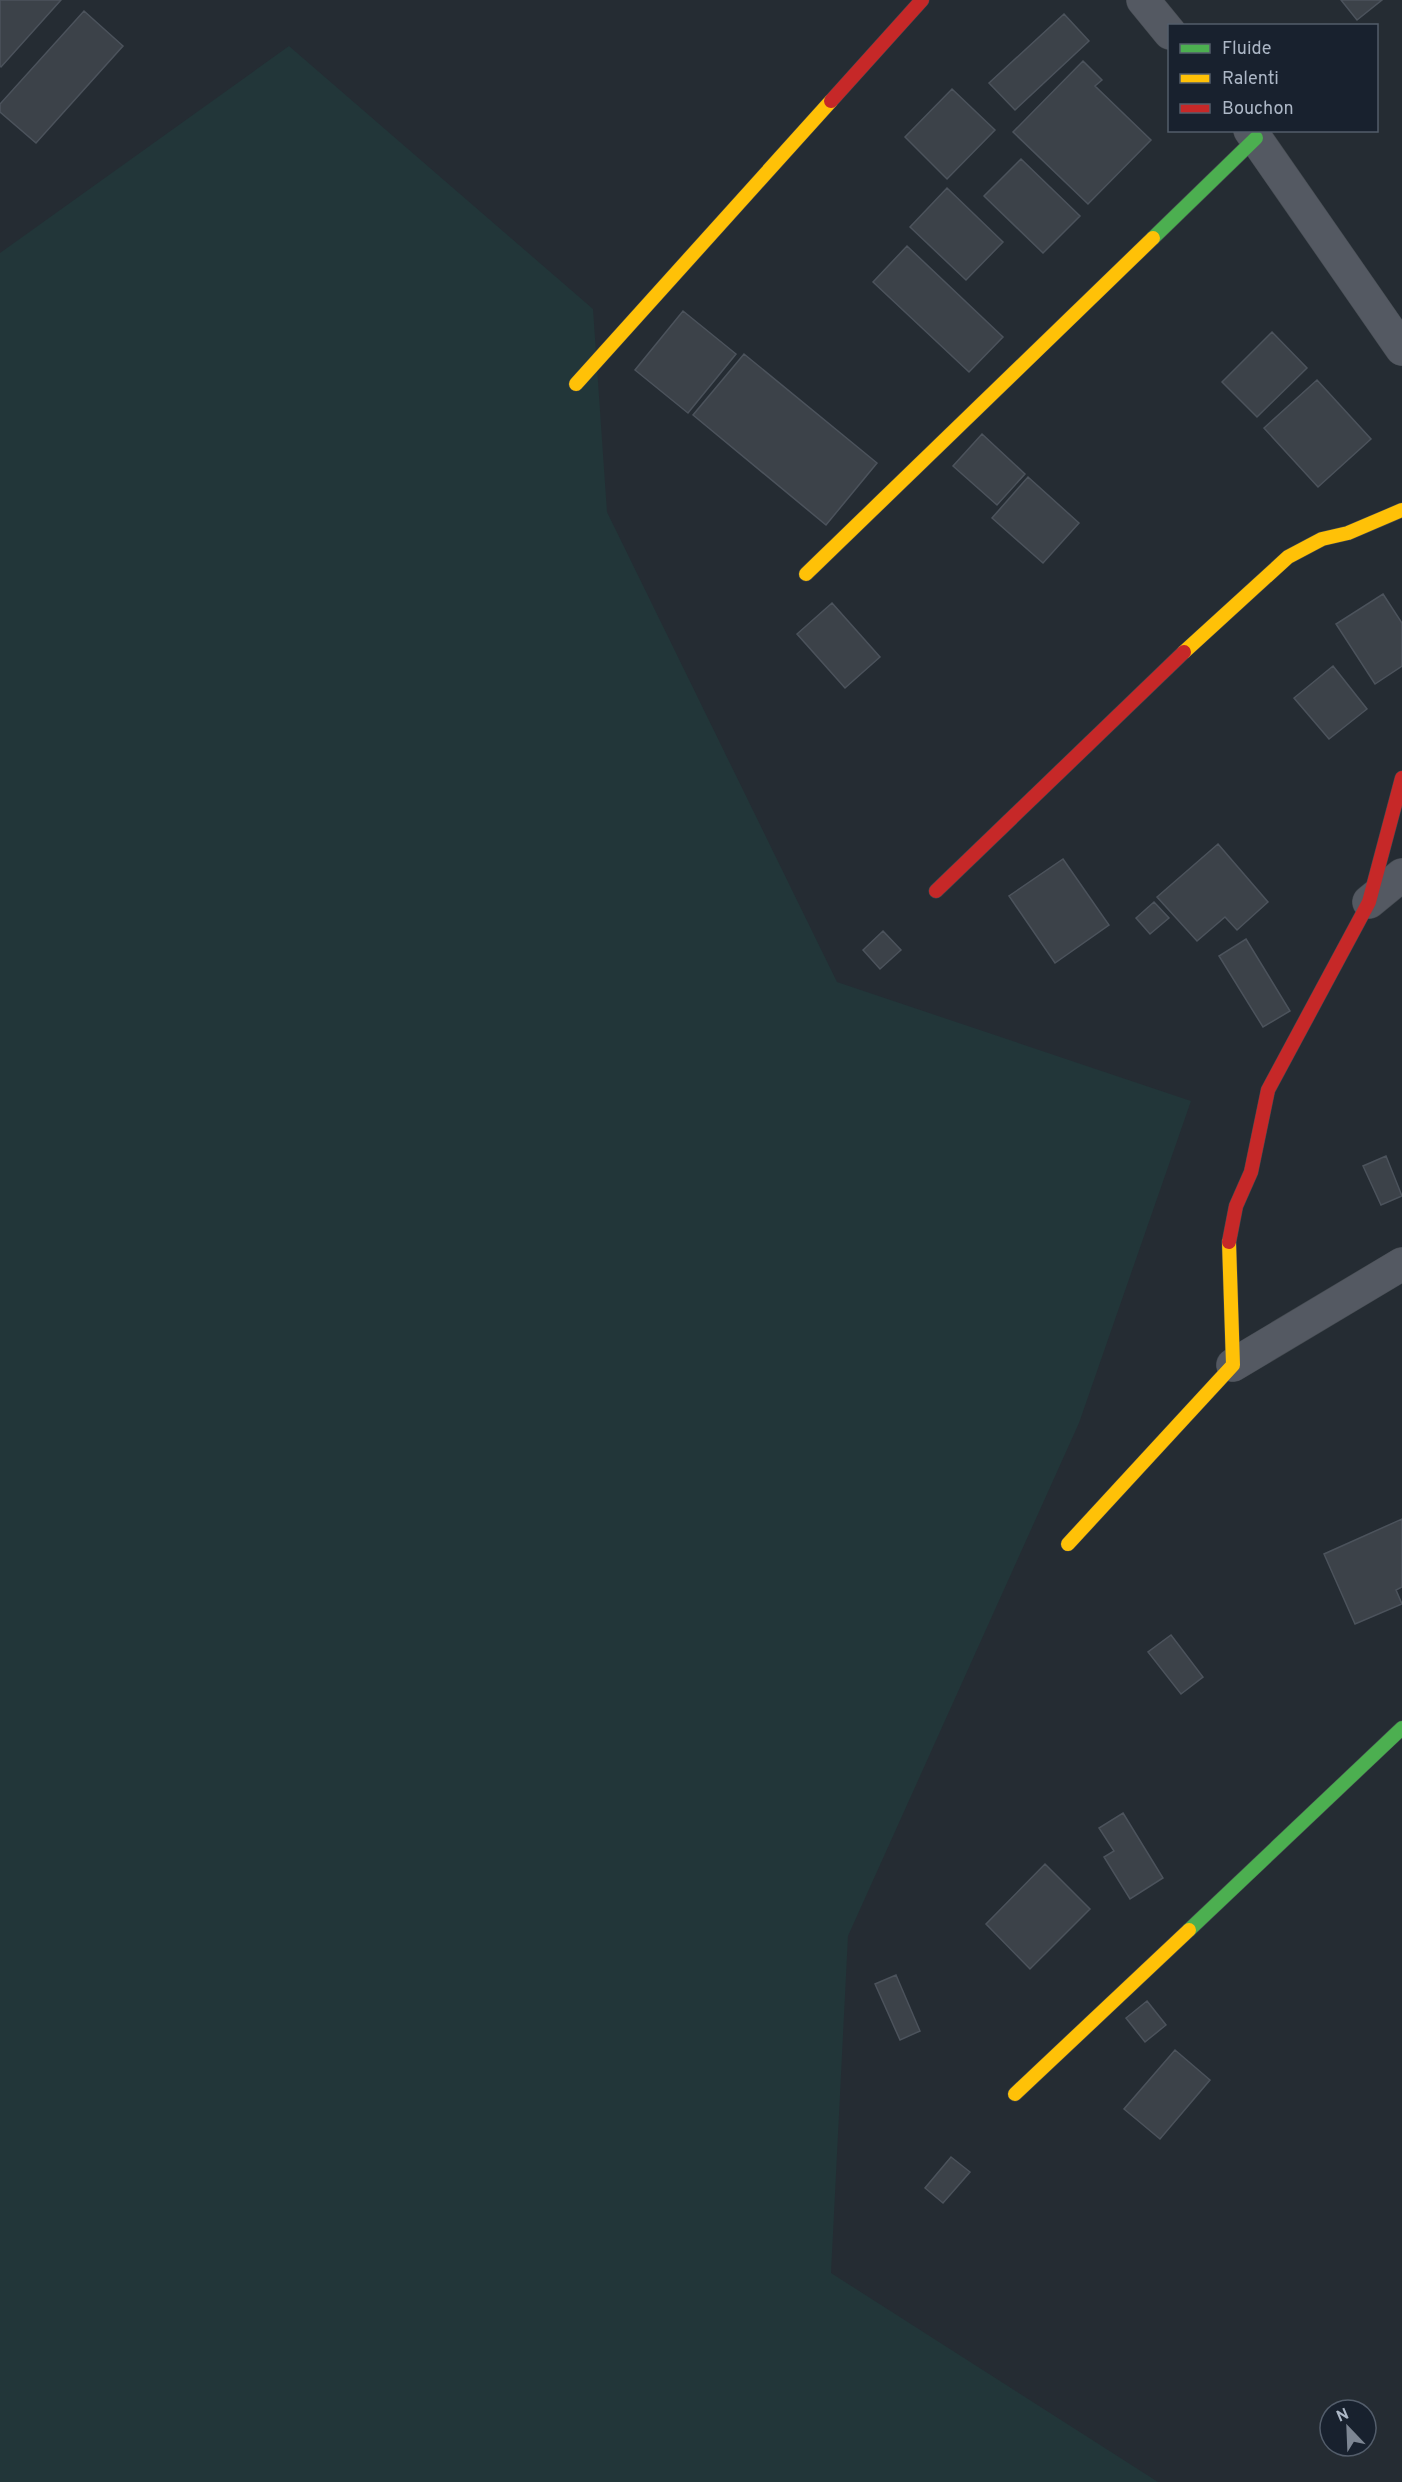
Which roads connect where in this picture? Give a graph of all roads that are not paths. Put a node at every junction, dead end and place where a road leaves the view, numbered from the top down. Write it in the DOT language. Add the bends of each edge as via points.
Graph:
graph roads {
  1 [pos="922,0"];
  2 [pos="1143,0"];
  3 [pos="1168,31"];
  4 [pos="1253,134"];
  5 [pos="1402,349"];
  6 [pos="576,384"];
  7 [pos="1402,510"];
  8 [pos="806,574"];
  9 [pos="1402,778"];
  10 [pos="1402,876"];
  11 [pos="936,891"];
  12 [pos="1369,902"];
  13 [pos="1402,1264"];
  14 [pos="1233,1365"];
  15 [pos="1068,1544"];
  16 [pos="1402,1728"];
  17 [pos="1015,2094"];
  1 -- 6 [label="street"];
  2 -- 3 [label="street"];
  4 -- 5 [label="street"];
  4 -- 8 [label="street"];
  7 -- 11 [label="street" via="1348,533 1322,539 1288,557 1162,672"];
  9 -- 12 [label="street"];
  10 -- 12 [label="street"];
  12 -- 14 [label="street" via="1268,1090 1251,1172 1236,1206 1229,1239"];
  13 -- 14 [label="street"];
  14 -- 15 [label="street"];
  16 -- 17 [label="street"];
}
